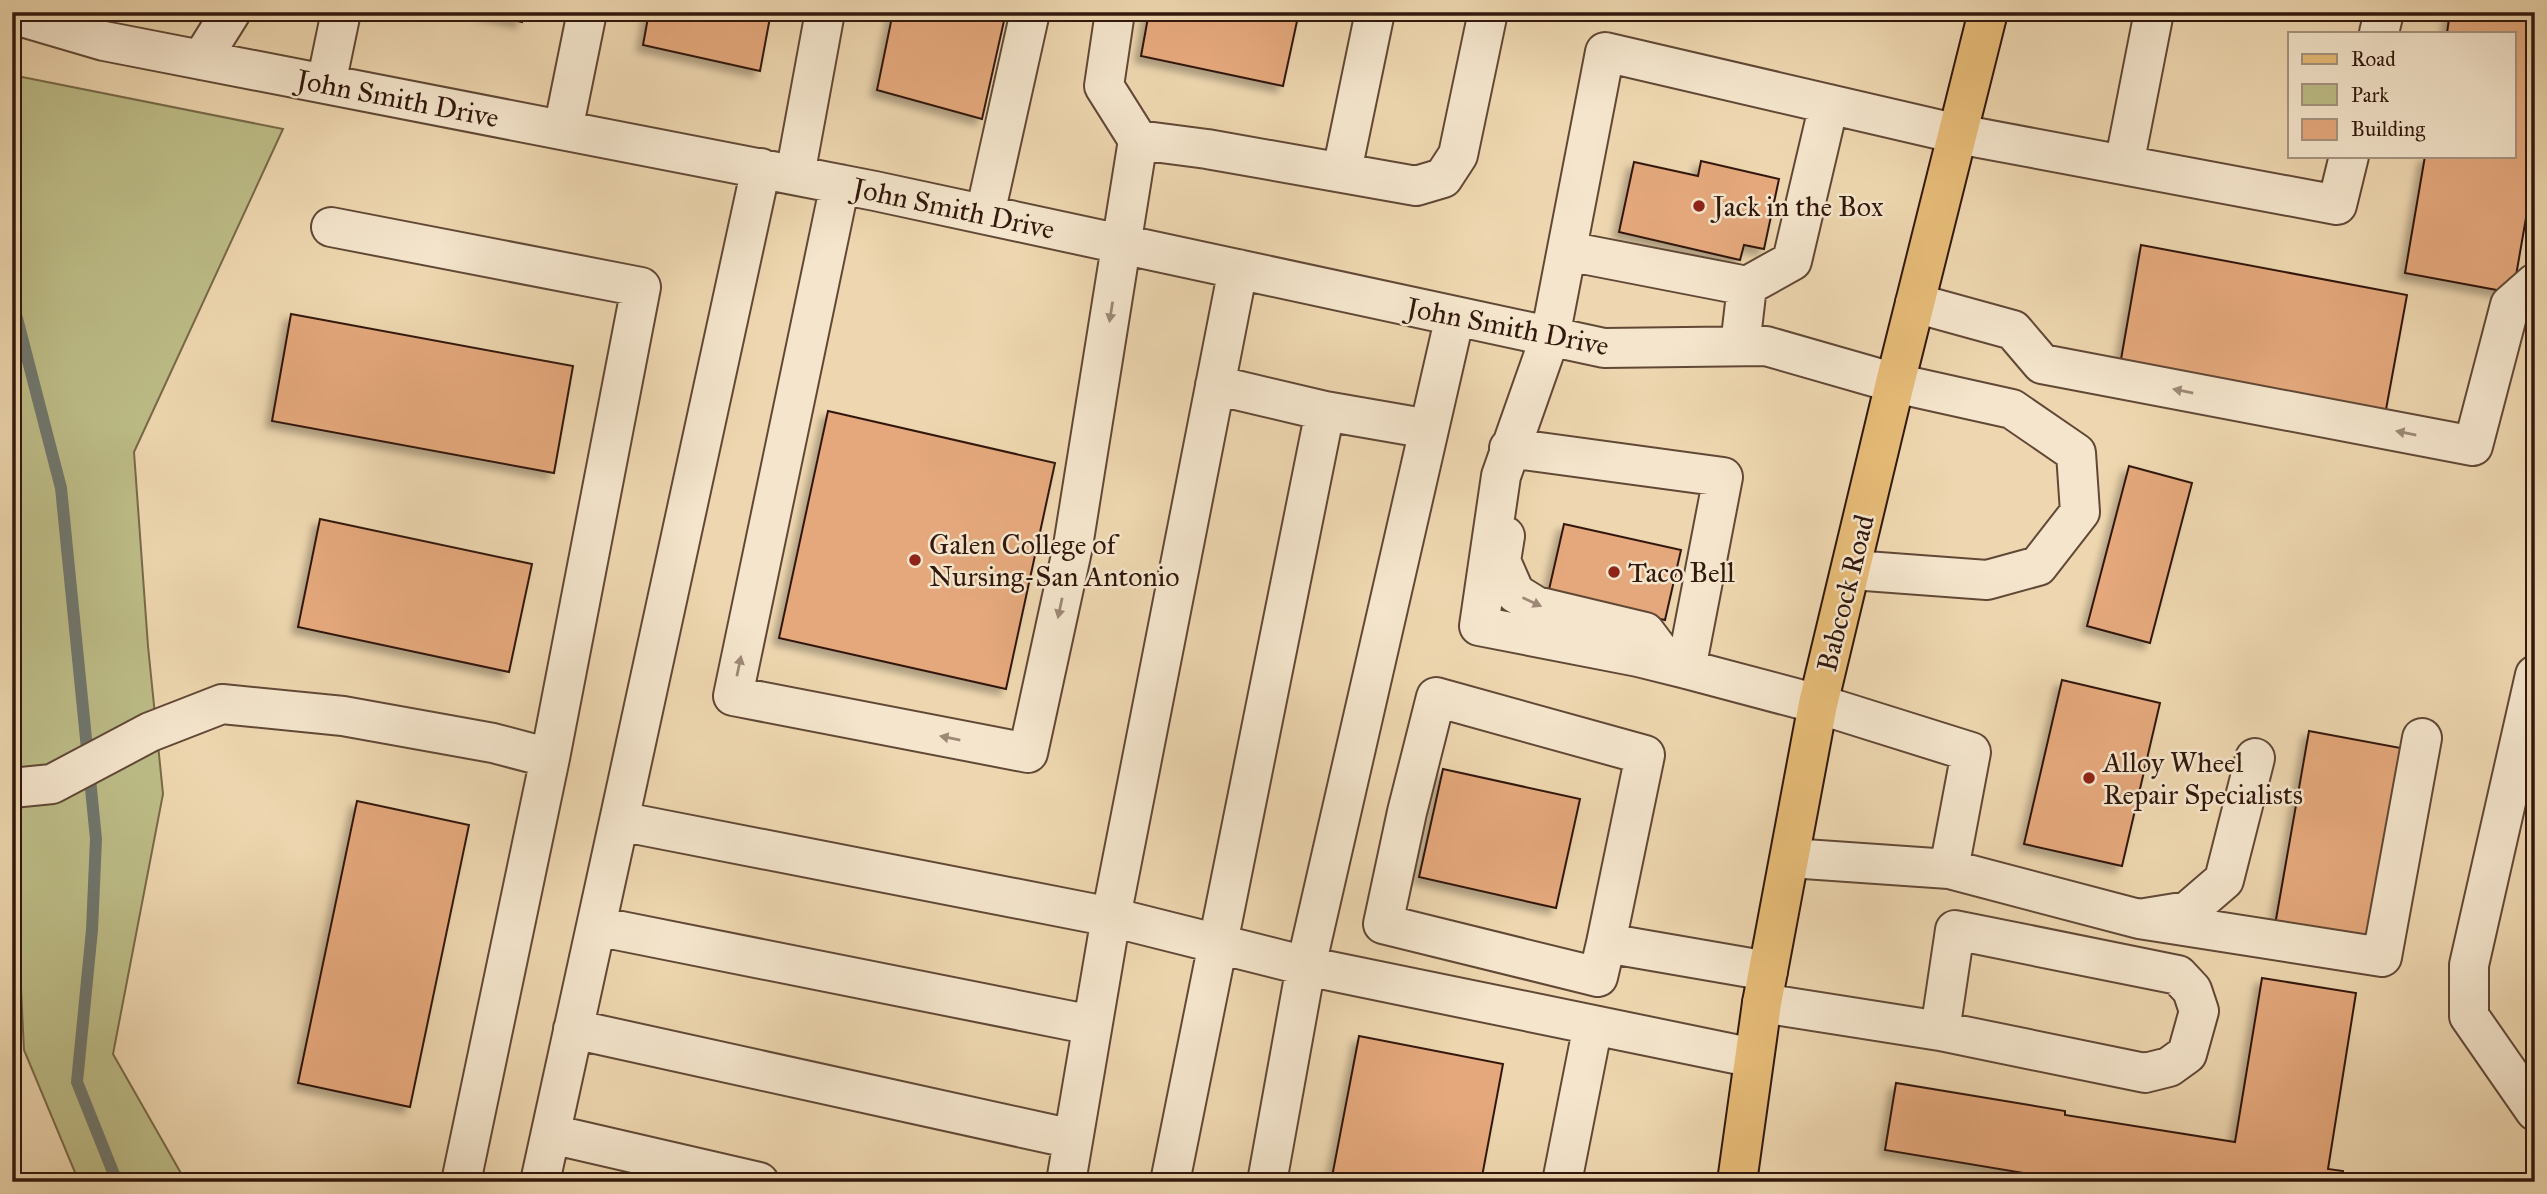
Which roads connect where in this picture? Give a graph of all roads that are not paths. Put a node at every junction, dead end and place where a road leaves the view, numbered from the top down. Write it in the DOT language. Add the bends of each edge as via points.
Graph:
graph roads {
  1 [pos="231,12"];
  2 [pos="341,12"];
  3 [pos="587,12"];
  4 [pos="825,12"];
  5 [pos="1030,12"];
  6 [pos="1115,12"];
  7 [pos="1375,12"];
  8 [pos="1488,12"];
  9 [pos="1988,12"];
  10 [pos="2154,12"];
  11 [pos="2384,12"];
  12 [pos="12,14"];
  13 [pos="2379,32"];
  14 [pos="201,60"];
  15 [pos="326,84"];
  16 [pos="1829,104"];
  17 [pos="564,130"];
  18 [pos="1958,134"];
  19 [pos="1138,141"];
  20 [pos="2349,158"];
  21 [pos="2124,165"];
  22 [pos="1342,171"];
  23 [pos="778,172"];
  24 [pos="840,184"];
  25 [pos="985,214"];
  26 [pos="331,227"];
  27 [pos="1122,244"];
  28 [pos="1567,251"];
  29 [pos="1238,269"];
  30 [pos="2535,283"];
  31 [pos="1747,286"];
  32 [pos="1915,303"];
  33 [pos="1455,316"];
  34 [pos="1550,337"];
  35 [pos="1740,346"];
  36 [pos="1895,383"];
  37 [pos="1215,386"];
  38 [pos="1325,411"];
  39 [pos="1429,429"];
  40 [pos="1505,462"];
  41 [pos="1852,570"];
  42 [pos="1677,667"];
  43 [pos="2535,675"];
  44 [pos="1818,704"];
  45 [pos="2423,738"];
  46 [pos="550,758"];
  47 [pos="2255,758"];
  48 [pos="12,788"];
  49 [pos="619,821"];
  50 [pos="1790,858"];
  51 [pos="1949,869"];
  52 [pos="2058,897"];
  53 [pos="1111,917"];
  54 [pos="2139,919"];
  55 [pos="596,926"];
  56 [pos="1606,943"];
  57 [pos="1217,944"];
  58 [pos="2040,947"];
  59 [pos="1306,966"];
  60 [pos="1765,987"];
  61 [pos="1092,1025"];
  62 [pos="1592,1025"];
  63 [pos="573,1029"];
  64 [pos="1940,1031"];
  65 [pos="1754,1058"];
  66 [pos="2535,1111"];
  67 [pos="551,1133"];
  68 [pos="1073,1139"];
  69 [pos="461,1182"];
  70 [pos="540,1182"];
  71 [pos="759,1182"];
  72 [pos="1066,1182"];
  73 [pos="1170,1182"];
  74 [pos="1267,1182"];
  75 [pos="1562,1182"];
  76 [pos="1737,1182"];
  1 -- 14 [label="street"];
  2 -- 15 [label="street"];
  3 -- 17 [label="street"];
  4 -- 23 [label="street"];
  5 -- 25 [label="street"];
  6 -- 19 [label="street" via="1104,86"];
  7 -- 22 [label="street"];
  8 -- 22 [label="street" via="1458,155 1443,178 1416,186"];
  9 -- 18 [label="main road, Babcock Road"];
  10 -- 21 [label="street"];
  11 -- 13 [label="street"];
  12 -- 14 [label="street, John Smith Drive" via="104,41"];
  14 -- 15 [label="street, John Smith Drive"];
  15 -- 17 [label="street, John Smith Drive"];
  16 -- 18 [label="street"];
  16 -- 28 [label="street" via="1605,52"];
  16 -- 31 [label="street" via="1792,261"];
  17 -- 23 [label="street, John Smith Drive"];
  18 -- 21 [label="street"];
  18 -- 32 [label="main road, Babcock Road"];
  19 -- 22 [label="street"];
  19 -- 27 [label="street"];
  20 -- 21 [label="street" via="2337,205"];
  23 -- 24 [label="street, John Smith Drive"];
  23 -- 49 [label="street"];
  24 -- 25 [label="street, John Smith Drive"];
  27 -- 24 [label="street, one-way" via="1073,546 1028,753 733,696"];
  25 -- 27 [label="street, John Smith Drive"];
  26 -- 46 [label="street" via="641,287"];
  27 -- 29 [label="street, John Smith Drive"];
  28 -- 31 [label="street"];
  28 -- 34 [label="street"];
  29 -- 33 [label="street, John Smith Drive"];
  29 -- 37 [label="street"];
  30 -- 32 [label="street, one-way" via="2510,305 2473,446 2042,365 2013,330"];
  31 -- 35 [label="street"];
  32 -- 36 [label="main road, Babcock Road"];
  33 -- 34 [label="street, John Smith Drive"];
  33 -- 39 [label="street"];
  34 -- 35 [label="street, John Smith Drive" via="1604,348"];
  34 -- 40 [label="street"];
  35 -- 36 [label="street, John Smith Drive" via="1766,346"];
  36 -- 41 [label="main road, Babcock Road"];
  36 -- 41 [label="street, John Smith Drive" via="2012,410 2076,453 2080,512 2038,566 1986,580"];
  37 -- 38 [label="street"];
  37 -- 53 [label="street"];
  38 -- 39 [label="street"];
  38 -- 57 [label="street"];
  39 -- 59 [label="street"];
  40 -- 42 [label="street, one-way" via="1511,501 1501,561 1515,593 1536,606 1645,632"];
  40 -- 42 [label="street" via="1479,626"];
  40 -- 42 [label="street" via="1723,477"];
  41 -- 44 [label="main road, Babcock Road"];
  42 -- 44 [label="street"];
  43 -- 66 [label="street" via="2469,965 2469,1016"];
  44 -- 50 [label="main road, Babcock Road"];
  44 -- 51 [label="street" via="1971,752"];
  45 -- 54 [label="street" via="2382,957"];
  46 -- 48 [label="street" via="343,716 222,704 150,732 52,784"];
  46 -- 69 [label="street"];
  47 -- 54 [label="street" via="2224,880 2188,911"];
  49 -- 53 [label="street"];
  49 -- 55 [label="street"];
  50 -- 51 [label="street"];
  50 -- 60 [label="main road, Babcock Road"];
  51 -- 52 [label="street"];
  52 -- 54 [label="street"];
  52 -- 58 [label="street"];
  53 -- 57 [label="street"];
  53 -- 61 [label="street"];
  55 -- 61 [label="street"];
  55 -- 63 [label="street"];
  56 -- 56 [label="street" via="1598,977 1383,924 1436,697 1645,755"];
  56 -- 60 [label="street"];
  57 -- 59 [label="street"];
  57 -- 73 [label="street"];
  58 -- 64 [label="street" via="1955,930"];
  58 -- 64 [label="street" via="2178,975 2192,990 2199,1011 2187,1054 2169,1067 2145,1073"];
  59 -- 62 [label="street"];
  59 -- 74 [label="street"];
  60 -- 64 [label="street"];
  60 -- 65 [label="main road, Babcock Road"];
  61 -- 68 [label="street"];
  62 -- 65 [label="street"];
  62 -- 75 [label="street"];
  63 -- 67 [label="street"];
  63 -- 68 [label="street"];
  65 -- 76 [label="main road, Babcock Road"];
  67 -- 70 [label="street"];
  67 -- 71 [label="street"];
  68 -- 72 [label="street"];
}
